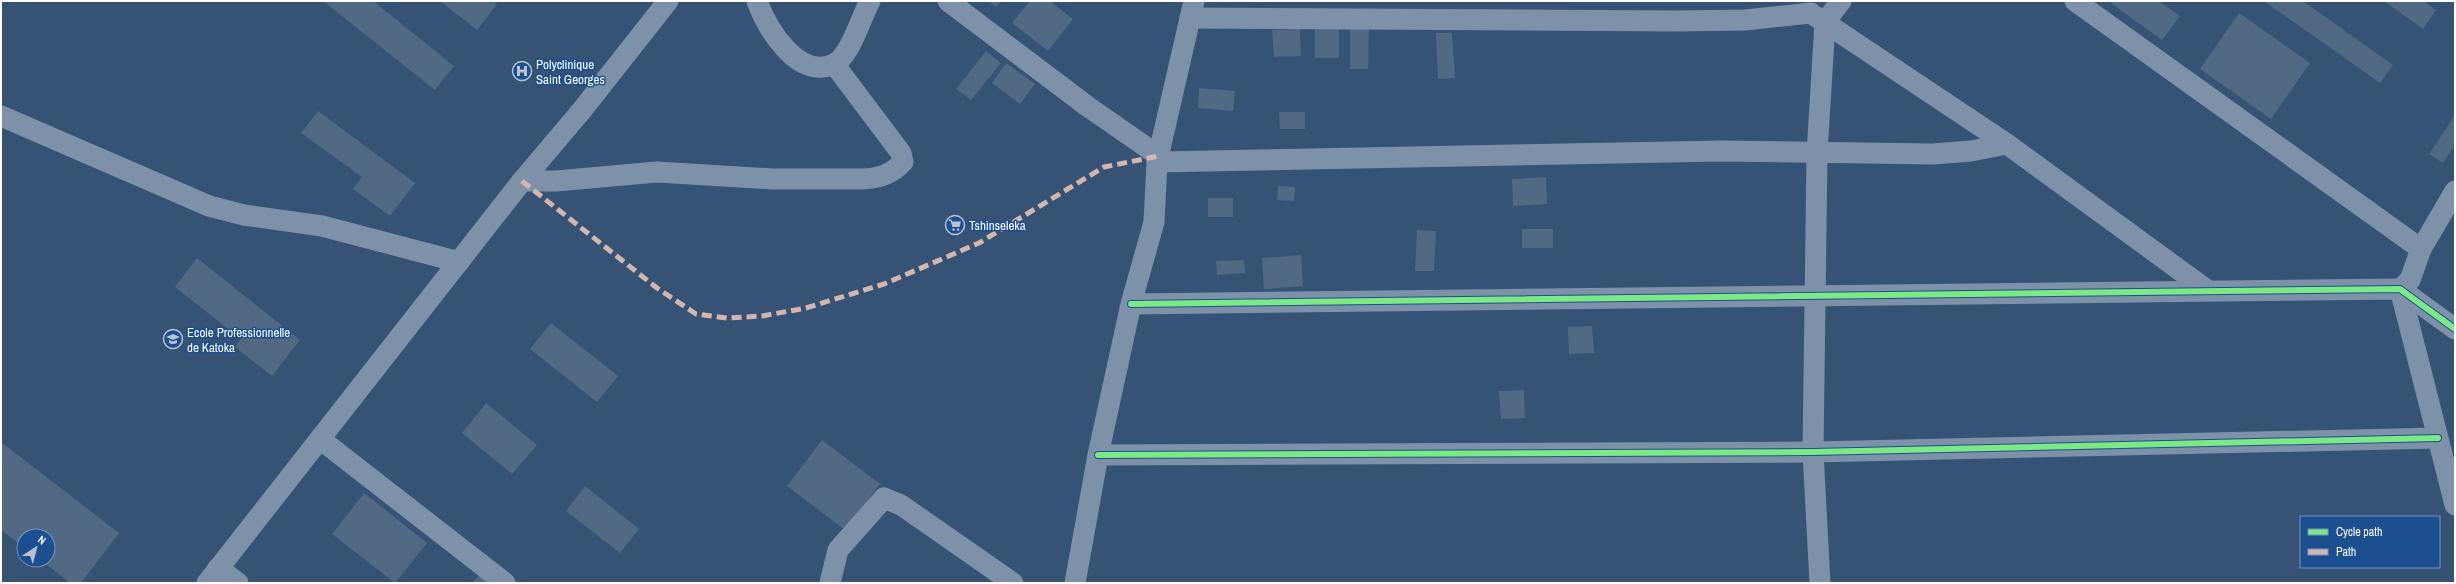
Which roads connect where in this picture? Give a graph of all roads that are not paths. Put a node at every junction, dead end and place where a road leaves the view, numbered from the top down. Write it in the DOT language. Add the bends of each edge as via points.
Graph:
graph roads {
  1 [pos="668,1"];
  2 [pos="757,1"];
  3 [pos="870,1"];
  4 [pos="948,1"];
  5 [pos="1794,1"];
  6 [pos="1841,1"];
  7 [pos="2075,1"];
  8 [pos="1192,10"];
  9 [pos="1818,18"];
  10 [pos="834,64"];
  11 [pos="1,116"];
  12 [pos="2007,144"];
  13 [pos="1817,154"];
  14 [pos="1158,159"];
  15 [pos="522,181"];
  16 [pos="2455,191"];
  17 [pos="2421,249"];
  18 [pos="459,262"];
  19 [pos="2400,289"];
  20 [pos="2208,290"];
  21 [pos="1816,297"];
  22 [pos="1131,304"];
  23 [pos="2455,329"];
  24 [pos="2438,438"];
  25 [pos="320,439"];
  26 [pos="1813,452"];
  27 [pos="1098,454"];
  28 [pos="2455,505"];
  29 [pos="212,576"];
  30 [pos="238,583"];
  31 [pos="505,583"];
  32 [pos="830,583"];
  33 [pos="1013,583"];
  34 [pos="1075,583"];
  35 [pos="1820,583"];
  1 -- 15 [label="street"];
  2 -- 10 [label="street" via="774,34 797,59 813,67"];
  3 -- 10 [label="street" via="846,50"];
  4 -- 14 [label="street"];
  5 -- 9 [label="street"];
  6 -- 9 [label="street"];
  7 -- 17 [label="street"];
  8 -- 9 [label="street" via="1678,21"];
  8 -- 14 [label="street"];
  9 -- 12 [label="street"];
  9 -- 13 [label="street"];
  10 -- 15 [label="street" via="901,153 903,162 895,171 876,178 863,179 773,178 657,172 556,181"];
  11 -- 18 [label="street" via="209,206 244,215 322,226"];
  12 -- 13 [label="street" via="1971,151 1933,154"];
  12 -- 20 [label="street"];
  13 -- 14 [label="street" via="1721,151"];
  13 -- 21 [label="street"];
  14 -- 22 [label="street" via="1154,222"];
  15 -- 18 [label="street"];
  16 -- 17 [label="street"];
  17 -- 19 [label="street" via="2410,280"];
  18 -- 25 [label="street"];
  19 -- 20 [label="street"];
  19 -- 23 [label="street"];
  19 -- 24 [label="street"];
  20 -- 21 [label="street"];
  21 -- 22 [label="street"];
  21 -- 26 [label="street"];
  22 -- 27 [label="street"];
  24 -- 26 [label="street"];
  24 -- 28 [label="street"];
  25 -- 29 [label="street"];
  25 -- 31 [label="street"];
  26 -- 27 [label="street"];
  26 -- 35 [label="street"];
  27 -- 34 [label="street"];
  29 -- 30 [label="street"];
  32 -- 33 [label="street" via="838,550 884,498 901,505"];
}
